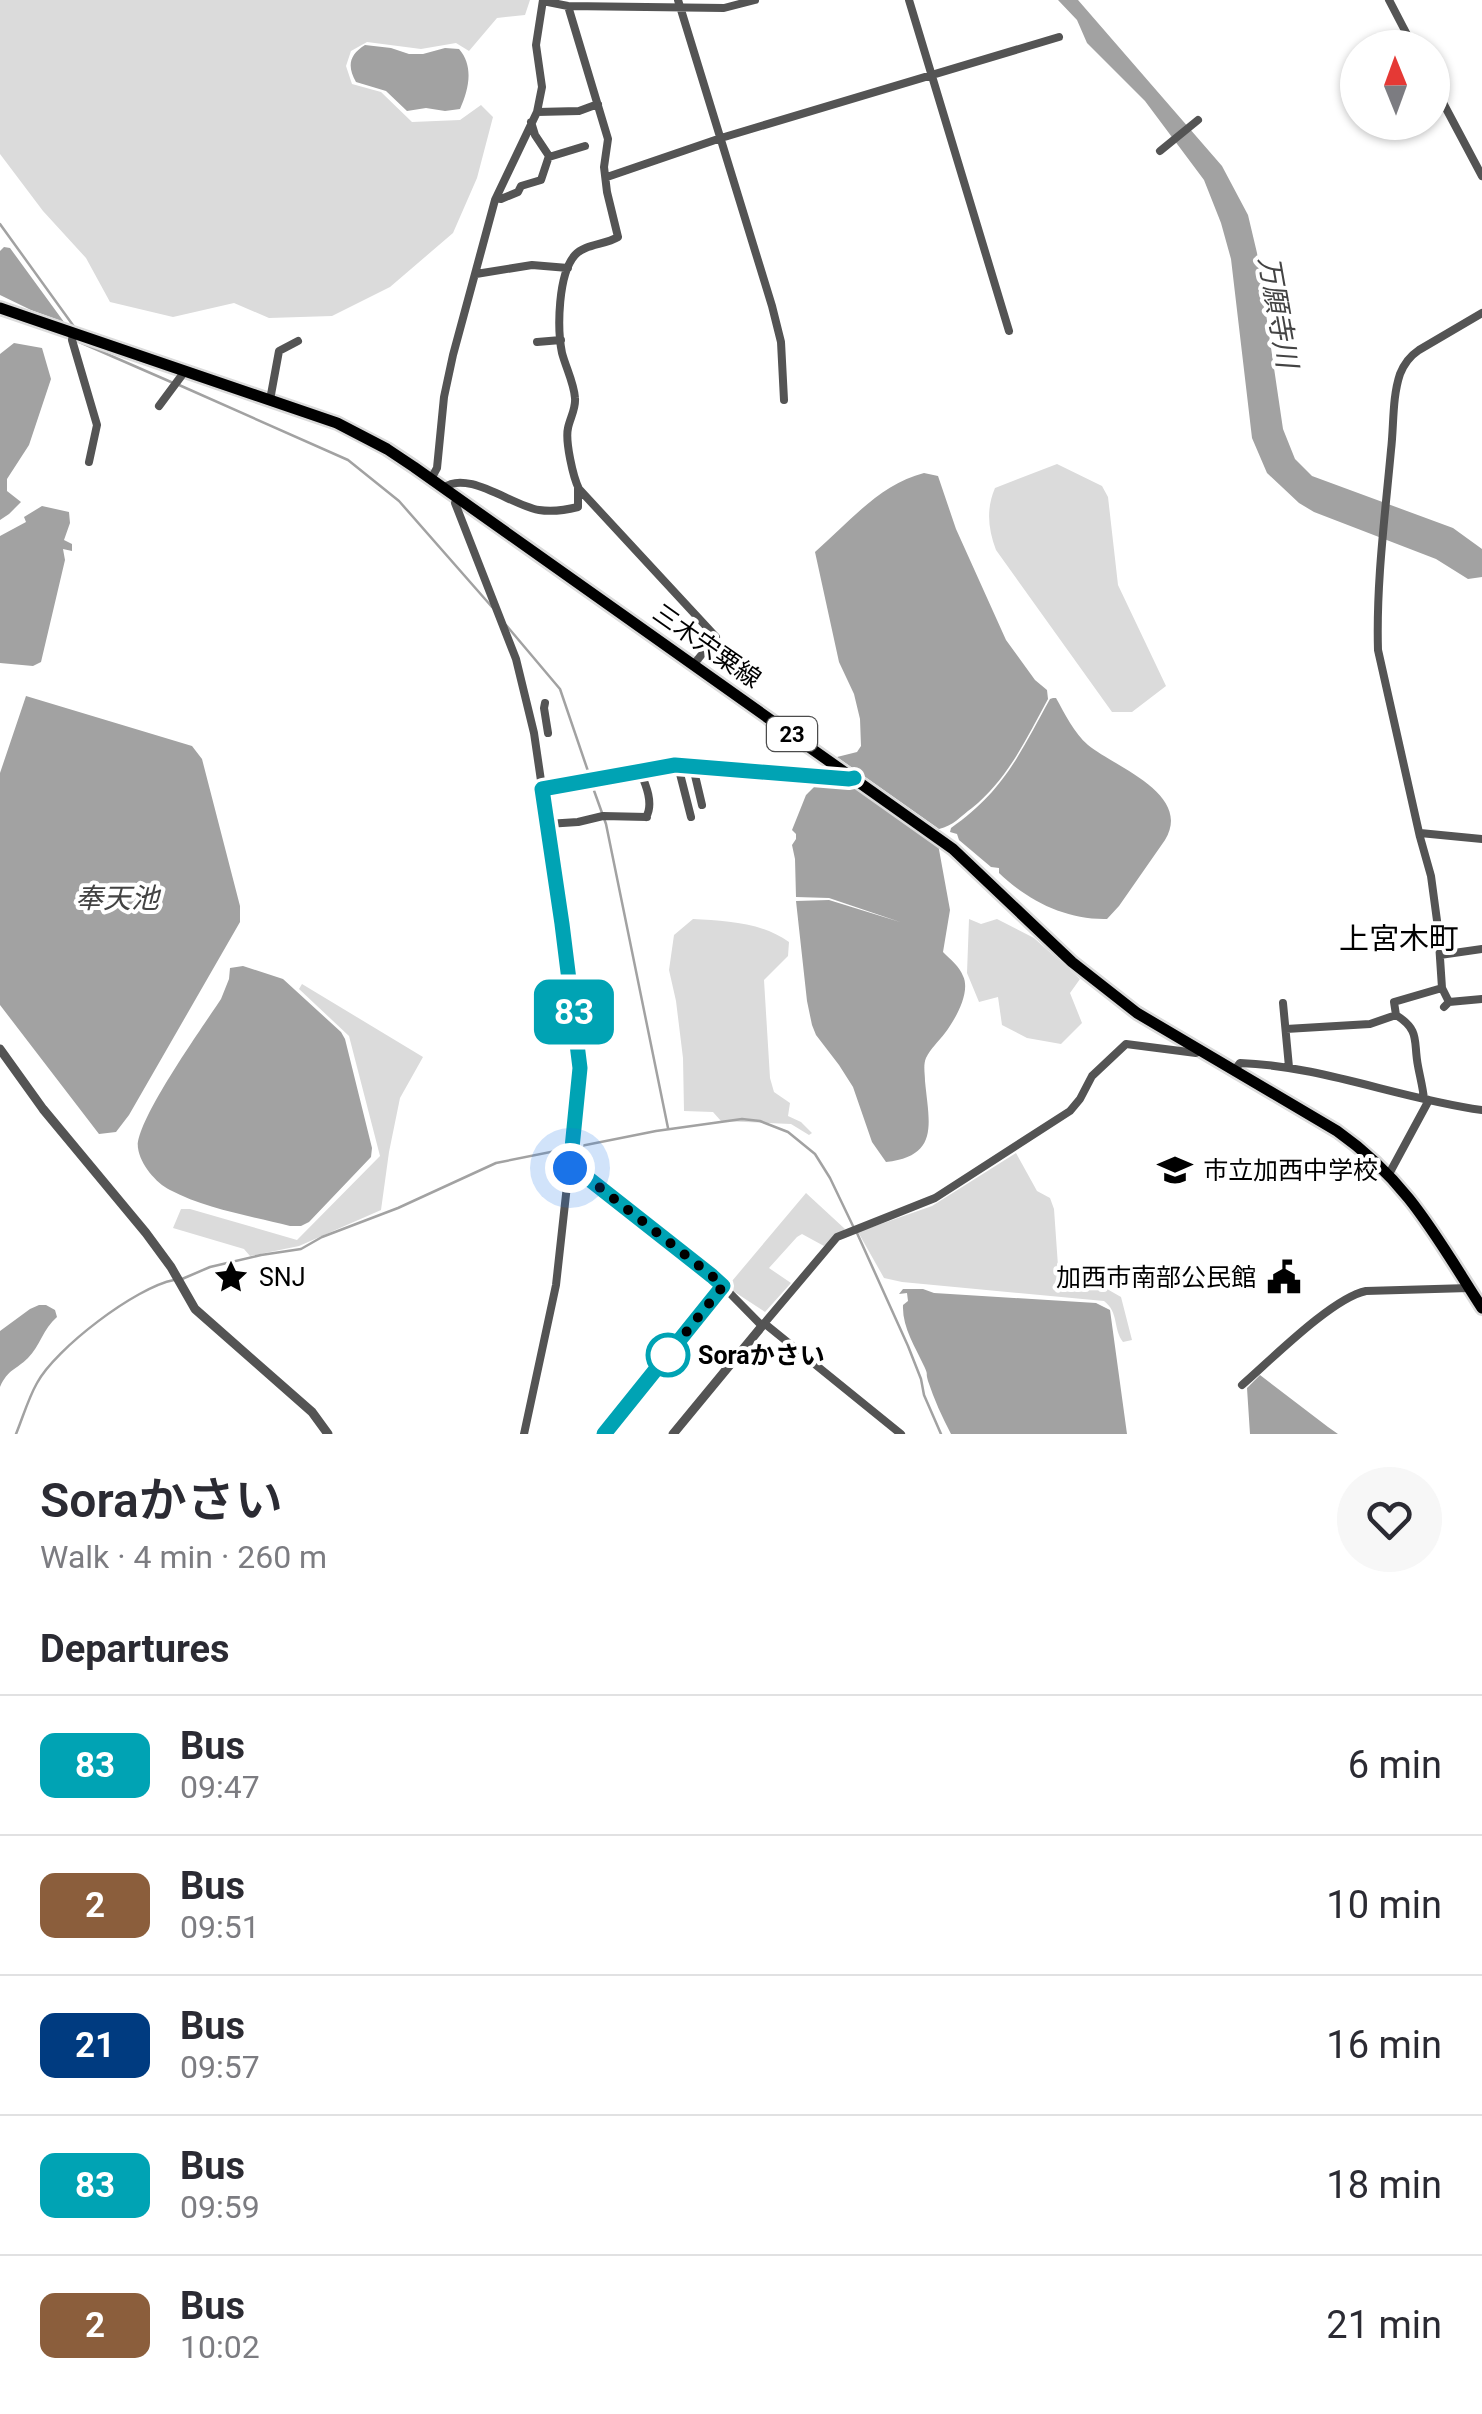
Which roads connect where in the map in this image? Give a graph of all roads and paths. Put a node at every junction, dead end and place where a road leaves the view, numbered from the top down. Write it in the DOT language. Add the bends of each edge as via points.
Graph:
graph roads {
  1 [pos="543,0"];
  2 [pos="754,0"];
  3 [pos="909,0"];
  4 [pos="1388,0"];
  5 [pos="679,4"];
  6 [pos="568,6"];
  7 [pos="1404,30"];
  8 [pos="1059,37"];
  9 [pos="932,76"];
  10 [pos="598,104"];
  11 [pos="537,112"];
  12 [pos="1450,116"];
  13 [pos="1198,120"];
  14 [pos="530,122"];
  15 [pos="722,138"];
  16 [pos="584,146"];
  17 [pos="1162,149"];
  18 [pos="548,157"];
  19 [pos="1482,176"];
  20 [pos="607,177"];
  21 [pos="496,198"];
  22 [pos="568,268"];
  23 [pos="476,274"];
  24 [pos="0,308"];
  25 [pos="1482,313"];
  26 [pos="1009,331"];
  27 [pos="73,334"];
  28 [pos="560,340"];
  29 [pos="298,342"];
  30 [pos="537,342"];
  31 [pos="185,371"];
  32 [pos="270,400"];
  33 [pos="784,400"];
  34 [pos="159,406"];
  35 [pos="89,462"];
  36 [pos="430,478"];
  37 [pos="578,487"];
  38 [pos="444,488"];
  39 [pos="458,498"];
  40 [pos="694,664"];
  41 [pos="528,710"];
  42 [pos="534,733"];
  43 [pos="678,766"];
  44 [pos="692,767"];
  45 [pos="640,771"];
  46 [pos="854,778"];
  47 [pos="542,789"];
  48 [pos="702,806"];
  49 [pos="691,817"];
  50 [pos="547,824"];
  51 [pos="1420,833"];
  52 [pos="1482,840"];
  53 [pos="1482,948"];
  54 [pos="1440,955"];
  55 [pos="1442,988"];
  56 [pos="1482,998"];
  57 [pos="1282,1003"];
  58 [pos="1396,1015"];
  59 [pos="1286,1028"];
  60 [pos="0,1049"];
  61 [pos="1200,1051"];
  62 [pos="1289,1066"];
  63 [pos="1234,1071"];
  64 [pos="1426,1100"];
  65 [pos="1482,1110"];
  66 [pos="570,1168"];
  67 [pos="1390,1174"];
  68 [pos="723,1286"];
  69 [pos="1469,1288"];
  70 [pos="1482,1308"];
  71 [pos="763,1324"];
  72 [pos="1242,1385"];
  73 [pos="328,1434"];
  74 [pos="524,1434"];
  75 [pos="604,1434"];
  76 [pos="673,1434"];
  77 [pos="901,1434"];
  1 -- 6 [label="street"];
  1 -- 11 [label="street"];
  2 -- 5 [label="street" via="724,8"];
  3 -- 9 [label="street"];
  4 -- 7 [label="street"];
  5 -- 6 [label="street"];
  5 -- 15 [label="street"];
  6 -- 10 [label="street"];
  8 -- 9 [label="street"];
  9 -- 15 [label="street"];
  9 -- 26 [label="street"];
  10 -- 11 [label="street" via="579,112"];
  10 -- 20 [label="street" via="608,139"];
  11 -- 14 [label="street"];
  12 -- 19 [label="street"];
  13 -- 17 [label="street"];
  14 -- 18 [label="street"];
  14 -- 21 [label="street"];
  15 -- 20 [label="street"];
  15 -- 33 [label="street" via="781,342"];
  16 -- 18 [label="street"];
  18 -- 21 [label="street" via="540,180"];
  20 -- 22 [label="street" via="618,237 580,250"];
  21 -- 23 [label="street"];
  22 -- 23 [label="street" via="532,265"];
  22 -- 28 [label="street"];
  23 -- 36 [label="street"];
  24 -- 27 [label="main road, 三木宍粟線 / 23"];
  25 -- 51 [label="street" via="1411,356 1396,392 1378,650"];
  27 -- 31 [label="main road, 三木宍粟線 / 23"];
  27 -- 35 [label="street" via="97,425"];
  28 -- 30 [label="street"];
  28 -- 37 [label="street" via="576,401 566,432"];
  29 -- 32 [label="street" via="278,351"];
  31 -- 32 [label="main road, 三木宍粟線 / 23"];
  31 -- 34 [label="street"];
  32 -- 36 [label="main road, 三木宍粟線 / 23" via="365,436"];
  36 -- 38 [label="main road, 三木宍粟線 / 23"];
  37 -- 38 [label="street" via="578,507 552,511 463,482"];
  37 -- 40 [label="street" via="716,637"];
  38 -- 39 [label="main road, 三木宍粟線 / 23"];
  39 -- 40 [label="main road, 三木宍粟線 / 23"];
  39 -- 41 [label="street"];
  40 -- 46 [label="main road, 三木宍粟線 / 23"];
  41 -- 42 [label="street"];
  41 -- 42 [label="street" via="545,706 552,732"];
  42 -- 47 [label="street"];
  43 -- 44 [label="street"];
  43 -- 45 [label="street"];
  43 -- 49 [label="street"];
  44 -- 46 [label="street"];
  44 -- 48 [label="street"];
  45 -- 47 [label="street"];
  45 -- 50 [label="street" via="649,800 645,819"];
  46 -- 61 [label="main road, 三木宍粟線 / 23" via="953,848 1104,990"];
  47 -- 50 [label="street"];
  50 -- 66 [label="street" via="580,1068"];
  51 -- 52 [label="street"];
  51 -- 54 [label="street"];
  53 -- 54 [label="street"];
  54 -- 55 [label="street"];
  55 -- 56 [label="street" via="1446,1004"];
  55 -- 58 [label="street" via="1394,1002"];
  57 -- 59 [label="street"];
  58 -- 59 [label="street" via="1370,1024"];
  58 -- 64 [label="street" via="1415,1036"];
  59 -- 62 [label="street"];
  60 -- 73 [label="street" via="146,1233 195,1309 312,1412"];
  61 -- 63 [label="main road, 三木宍粟線 / 23"];
  61 -- 71 [label="street" via="1126,1044 1092,1076 1070,1111 934,1198 837,1237"];
  62 -- 63 [label="street" via="1240,1063"];
  62 -- 64 [label="street"];
  63 -- 67 [label="main road, 三木宍粟線 / 23" via="1337,1131"];
  64 -- 65 [label="street"];
  64 -- 67 [label="street"];
  66 -- 68 [label="street"];
  66 -- 74 [label="street" via="556,1284"];
  67 -- 69 [label="main road, 三木宍粟線 / 23"];
  68 -- 71 [label="street"];
  68 -- 75 [label="street"];
  69 -- 70 [label="main road, 三木宍粟線 / 23"];
  69 -- 72 [label="street" via="1354,1294"];
  71 -- 76 [label="street"];
  71 -- 77 [label="street"];
}
